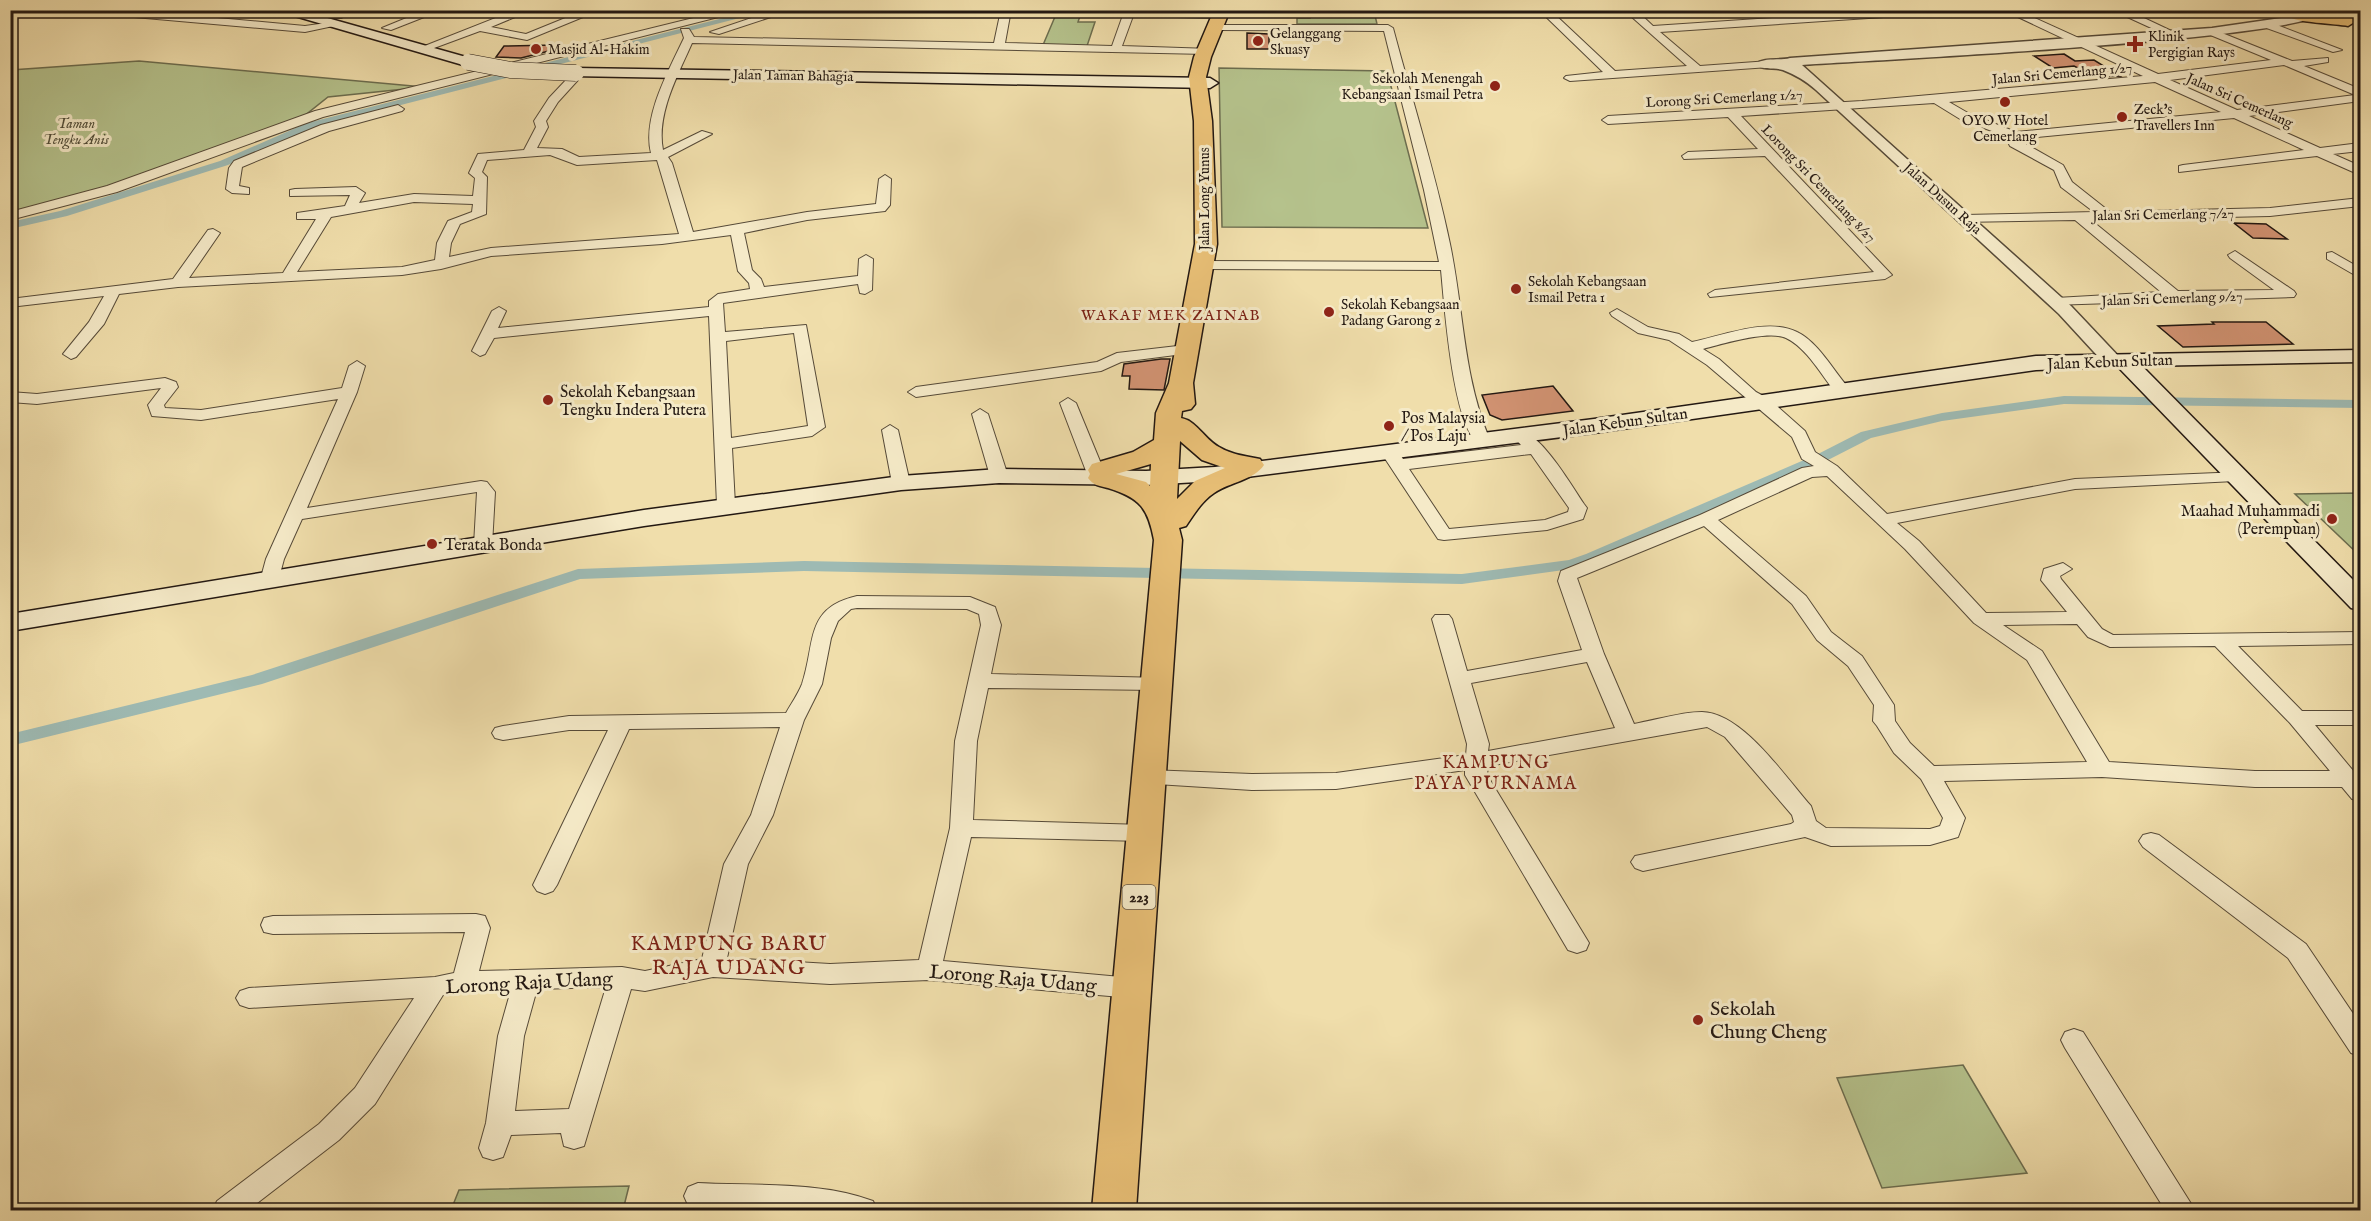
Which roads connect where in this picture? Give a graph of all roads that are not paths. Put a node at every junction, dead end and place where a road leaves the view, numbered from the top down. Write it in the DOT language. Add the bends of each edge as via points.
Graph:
graph roads {
  1 [pos="281,10"];
  2 [pos="352,10"];
  3 [pos="437,10"];
  4 [pos="527,10"];
  5 [pos="567,10"];
  6 [pos="741,10"];
  7 [pos="787,10"];
  8 [pos="1006,10"];
  9 [pos="1045,10"];
  10 [pos="1544,10"];
  11 [pos="1629,10"];
  12 [pos="1944,10"];
  13 [pos="2008,10"];
  14 [pos="2117,10"];
  15 [pos="10,11"];
  16 [pos="1112,11"];
  17 [pos="591,12"];
  18 [pos="1129,12"];
  19 [pos="2311,12"];
  20 [pos="1220,17"];
  21 [pos="335,20"];
  22 [pos="2354,20"];
  23 [pos="2265,24"];
  24 [pos="387,28"];
  25 [pos="481,28"];
  26 [pos="1651,29"];
  27 [pos="2212,32"];
  28 [pos="686,34"];
  29 [pos="2175,35"];
  30 [pos="673,41"];
  31 [pos="2078,42"];
  32 [pos="999,46"];
  33 [pos="422,49"];
  34 [pos="1116,49"];
  35 [pos="2337,50"];
  36 [pos="1207,51"];
  37 [pos="601,58"];
  38 [pos="2324,60"];
  39 [pos="2288,63"];
  40 [pos="1763,64"];
  41 [pos="1697,69"];
  42 [pos="1805,73"];
  43 [pos="674,74"];
  44 [pos="532,75"];
  45 [pos="1612,75"];
  46 [pos="1570,78"];
  47 [pos="2159,79"];
  48 [pos="508,82"];
  49 [pos="1204,85"];
  50 [pos="2361,93"];
  51 [pos="1935,98"];
  52 [pos="2361,98"];
  53 [pos="414,105"];
  54 [pos="1840,105"];
  55 [pos="350,113"];
  56 [pos="1731,113"];
  57 [pos="2235,114"];
  58 [pos="1608,120"];
  59 [pos="706,134"];
  60 [pos="2011,136"];
  61 [pos="2361,147"];
  62 [pos="530,152"];
  63 [pos="1768,152"];
  64 [pos="2320,152"];
  65 [pos="660,156"];
  66 [pos="1688,156"];
  67 [pos="2182,169"];
  68 [pos="2361,171"];
  69 [pos="885,179"];
  70 [pos="244,191"];
  71 [pos="295,193"];
  72 [pos="479,199"];
  73 [pos="2361,202"];
  74 [pos="350,209"];
  75 [pos="2106,215"];
  76 [pos="10,216"];
  77 [pos="302,216"];
  78 [pos="325,216"];
  79 [pos="2078,216"];
  80 [pos="1965,219"];
  81 [pos="737,230"];
  82 [pos="213,233"];
  83 [pos="687,236"];
  84 [pos="2235,255"];
  85 [pos="2332,256"];
  86 [pos="866,259"];
  87 [pos="441,265"];
  88 [pos="1204,265"];
  89 [pos="1446,266"];
  90 [pos="2361,274"];
  91 [pos="288,276"];
  92 [pos="178,283"];
  93 [pos="115,289"];
  94 [pos="758,293"];
  95 [pos="1715,294"];
  96 [pos="2175,296"];
  97 [pos="10,303"];
  98 [pos="2060,306"];
  99 [pos="499,311"];
  100 [pos="716,311"];
  101 [pos="1617,313"];
  102 [pos="488,334"];
  103 [pos="717,337"];
  104 [pos="1690,347"];
  105 [pos="1186,350"];
  106 [pos="480,351"];
  107 [pos="71,354"];
  108 [pos="2361,356"];
  109 [pos="2241,359"];
  110 [pos="2122,363"];
  111 [pos="357,366"];
  112 [pos="2170,366"];
  113 [pos="2085,368"];
  114 [pos="1981,371"];
  115 [pos="1842,390"];
  116 [pos="349,392"];
  117 [pos="916,392"];
  118 [pos="10,397"];
  119 [pos="1763,402"];
  120 [pos="2160,402"];
  121 [pos="1068,403"];
  122 [pos="980,414"];
  123 [pos="890,430"];
  124 [pos="1482,440"];
  125 [pos="1527,442"];
  126 [pos="723,444"];
  127 [pos="1394,458"];
  128 [pos="1173,459"];
  129 [pos="1255,467"];
  130 [pos="1828,467"];
  131 [pos="1099,473"];
  132 [pos="999,476"];
  133 [pos="2235,476"];
  134 [pos="902,483"];
  135 [pos="726,505"];
  136 [pos="295,515"];
  137 [pos="1706,519"];
  138 [pos="1883,520"];
  139 [pos="1167,543"];
  140 [pos="483,545"];
  141 [pos="2063,569"];
  142 [pos="270,581"];
  143 [pos="2361,602"];
  144 [pos="2082,618"];
  145 [pos="1981,619"];
  146 [pos="1442,620"];
  147 [pos="10,623"];
  148 [pos="2361,638"];
  149 [pos="2220,639"];
  150 [pos="1593,654"];
  151 [pos="1459,679"];
  152 [pos="980,681"];
  153 [pos="1156,683"];
  154 [pos="2297,718"];
  155 [pos="2361,718"];
  156 [pos="793,720"];
  157 [pos="622,722"];
  158 [pos="1627,732"];
  159 [pos="503,733"];
  160 [pos="1476,760"];
  161 [pos="2102,770"];
  162 [pos="1929,774"];
  163 [pos="1148,778"];
  164 [pos="2355,786"];
  165 [pos="1806,825"];
  166 [pos="961,828"];
  167 [pos="1144,833"];
  168 [pos="2151,841"];
  169 [pos="1643,862"];
  170 [pos="545,885"];
  171 [pos="273,925"];
  172 [pos="1577,942"];
  173 [pos="713,967"];
  174 [pos="929,970"];
  175 [pos="622,977"];
  176 [pos="527,980"];
  177 [pos="464,981"];
  178 [pos="435,987"];
  179 [pos="1131,988"];
  180 [pos="249,998"];
  181 [pos="2074,1040"];
  182 [pos="2361,1045"];
  183 [pos="699,1196"];
  184 [pos="227,1210"];
  185 [pos="863,1210"];
  186 [pos="1114,1210"];
  187 [pos="2181,1210"];
  1 -- 21 [label="main road, Jalan Taman Bahagia"];
  2 -- 21 [label="street"];
  3 -- 24 [label="street"];
  4 -- 25 [label="street"];
  5 -- 17 [label="street"];
  6 -- 28 [label="street"];
  7 -- 28 [label="street"];
  8 -- 32 [label="street"];
  9 -- 16 [label="street"];
  10 -- 45 [label="street"];
  11 -- 26 [label="street"];
  12 -- 26 [label="street"];
  13 -- 31 [label="street, Jalan Sri Cemerlang"];
  14 -- 29 [label="street"];
  15 -- 21 [label="street" via="100,11 305,29"];
  16 -- 18 [label="street"];
  17 -- 25 [label="street" via="527,37"];
  18 -- 20 [label="street"];
  18 -- 34 [label="street"];
  19 -- 22 [label="main road"];
  19 -- 22 [label="main road"];
  19 -- 23 [label="street"];
  20 -- 36 [label="main road, Jalan Long Yunus"];
  20 -- 89 [label="street" via="1388,28"];
  21 -- 33 [label="main road, Jalan Taman Bahagia"];
  23 -- 27 [label="street"];
  23 -- 35 [label="street"];
  25 -- 33 [label="street"];
  26 -- 41 [label="street"];
  27 -- 29 [label="street"];
  27 -- 39 [label="street"];
  28 -- 30 [label="street"];
  28 -- 32 [label="street"];
  28 -- 43 [label="street"];
  28 -- 55 [label="street"];
  29 -- 31 [label="street"];
  31 -- 42 [label="street" via="1835,59"];
  31 -- 47 [label="street, Jalan Sri Cemerlang"];
  32 -- 34 [label="street"];
  33 -- 43 [label="main road, Jalan Taman Bahagia, bridge" via="510,70"];
  34 -- 36 [label="street"];
  36 -- 49 [label="main road, Jalan Long Yunus"];
  37 -- 44 [label="street"];
  38 -- 39 [label="street, Jalan Sri Cemerlang 1/27"];
  39 -- 47 [label="street, Jalan Sri Cemerlang 1/27"];
  39 -- 50 [label="street"];
  40 -- 41 [label="street"];
  40 -- 42 [label="street"];
  41 -- 45 [label="street"];
  42 -- 54 [label="street, Jalan Dusun Raja"];
  43 -- 49 [label="main road, Jalan Taman Bahagia"];
  43 -- 65 [label="street" via="657,121 655,148"];
  44 -- 48 [label="street"];
  44 -- 62 [label="street" via="565,75 572,80 540,121 542,127"];
  45 -- 46 [label="street"];
  47 -- 51 [label="street, Jalan Sri Cemerlang 1/27"];
  47 -- 57 [label="street, Jalan Sri Cemerlang"];
  49 -- 88 [label="main road, Jalan Long Yunus" via="1210,106 1203,121"];
  51 -- 54 [label="street, Jalan Sri Cemerlang 1/27"];
  51 -- 60 [label="street" via="1964,116"];
  52 -- 57 [label="street"];
  53 -- 55 [label="street"];
  54 -- 56 [label="street, Lorong Sri Cemerlang 1/27"];
  54 -- 80 [label="street, Jalan Dusun Raja"];
  55 -- 70 [label="street" via="325,128 238,164 232,189"];
  55 -- 76 [label="street" via="297,121 112,189"];
  56 -- 58 [label="street, Lorong Sri Cemerlang 1/27"];
  56 -- 63 [label="street, Lorong Sri Cemerlang 8/27"];
  57 -- 60 [label="street"];
  57 -- 64 [label="street, Jalan Sri Cemerlang"];
  59 -- 65 [label="street"];
  60 -- 75 [label="street" via="2014,143 2059,168 2066,184"];
  61 -- 64 [label="street"];
  62 -- 65 [label="street" via="557,152 577,160"];
  62 -- 72 [label="street" via="482,157 475,173 482,177"];
  63 -- 66 [label="street"];
  63 -- 95 [label="street, Lorong Sri Cemerlang 8/27" via="1885,275"];
  64 -- 67 [label="street"];
  64 -- 68 [label="street, Jalan Sri Cemerlang"];
  65 -- 83 [label="street" via="666,163"];
  69 -- 81 [label="street" via="884,205 880,208 807,216"];
  71 -- 74 [label="street" via="356,190 358,194"];
  72 -- 74 [label="street" via="413,198"];
  72 -- 87 [label="street" via="479,214 455,221 444,243"];
  73 -- 75 [label="street, Jalan Sri Cemerlang 7/27" via="2270,212"];
  74 -- 78 [label="street"];
  75 -- 79 [label="street, Jalan Sri Cemerlang 7/27"];
  77 -- 78 [label="street"];
  78 -- 91 [label="street"];
  79 -- 80 [label="street, Jalan Sri Cemerlang 7/27"];
  79 -- 96 [label="street"];
  80 -- 98 [label="street, Jalan Dusun Raja"];
  81 -- 83 [label="street"];
  81 -- 94 [label="street" via="745,271 756,282"];
  82 -- 92 [label="street"];
  83 -- 87 [label="street" via="491,252"];
  84 -- 96 [label="street, Jalan Sri Cemerlang 9/27" via="2289,294"];
  85 -- 90 [label="street"];
  86 -- 94 [label="street" via="865,284"];
  87 -- 91 [label="street" via="402,271"];
  88 -- 89 [label="street"];
  88 -- 105 [label="main road, Jalan Long Yunus"];
  89 -- 124 [label="street" via="1464,394"];
  91 -- 92 [label="street"];
  92 -- 93 [label="street"];
  93 -- 97 [label="street"];
  93 -- 107 [label="street" via="96,324"];
  94 -- 100 [label="street" via="717,299"];
  96 -- 98 [label="street, Jalan Sri Cemerlang 9/27"];
  98 -- 110 [label="street, Jalan Dusun Raja"];
  99 -- 102 [label="street"];
  100 -- 102 [label="street"];
  100 -- 103 [label="street"];
  101 -- 104 [label="street" via="1643,330 1671,336"];
  102 -- 106 [label="street"];
  103 -- 126 [label="street"];
  103 -- 126 [label="street" via="801,328 817,427"];
  104 -- 115 [label="street" via="1785,332 1800,341"];
  104 -- 119 [label="street"];
  105 -- 117 [label="street"];
  105 -- 128 [label="main road, Jalan Long Yunus"];
  108 -- 109 [label="main road, Jalan Kebun Sultan"];
  109 -- 110 [label="main road, Jalan Kebun Sultan"];
  109 -- 112 [label="main road, Jalan Kebun Sultan"];
  110 -- 112 [label="main road, Jalan Kebun Sultan"];
  110 -- 113 [label="main road, Jalan Kebun Sultan"];
  110 -- 114 [label="main road, Jalan Kebun Sultan" via="2036,363"];
  110 -- 120 [label="main road"];
  111 -- 116 [label="street"];
  112 -- 120 [label="main road" via="2155,374"];
  113 -- 114 [label="main road, Jalan Kebun Sultan"];
  113 -- 120 [label="main road" via="2109,373"];
  114 -- 115 [label="main road, Jalan Kebun Sultan"];
  115 -- 119 [label="main road, Jalan Kebun Sultan"];
  116 -- 118 [label="street" via="201,415 158,413 156,405 170,387 165,384 38,399"];
  116 -- 136 [label="street"];
  119 -- 125 [label="main road, Jalan Kebun Sultan"];
  119 -- 130 [label="street" via="1799,435 1808,454"];
  120 -- 133 [label="main road"];
  121 -- 131 [label="street"];
  122 -- 132 [label="street"];
  123 -- 134 [label="street"];
  124 -- 125 [label="main road, Jalan Kebun Sultan"];
  124 -- 127 [label="main road, Jalan Kebun Sultan"];
  125 -- 127 [label="street"];
  125 -- 127 [label="street" via="1578,508 1577,515 1547,525 1444,535"];
  126 -- 135 [label="street"];
  127 -- 129 [label="main road, Jalan Kebun Sultan"];
  128 -- 129 [label="main road, Jalan Kebun Sultan"];
  128 -- 129 [label="main road" via="1200,449 1230,462"];
  128 -- 131 [label="main road" via="1142,458"];
  128 -- 139 [label="main road, 223"];
  129 -- 139 [label="main road" via="1203,486 1188,499"];
  130 -- 137 [label="street" via="1808,472"];
  130 -- 138 [label="street"];
  131 -- 132 [label="main road"];
  131 -- 139 [label="main road" via="1136,488"];
  132 -- 134 [label="main road"];
  133 -- 138 [label="street" via="2075,484"];
  133 -- 143 [label="main road"];
  134 -- 135 [label="main road"];
  135 -- 140 [label="main road"];
  136 -- 140 [label="street" via="481,486 486,492"];
  136 -- 142 [label="street" via="275,559"];
  137 -- 150 [label="street" via="1568,575"];
  137 -- 162 [label="street" via="1799,600 1824,636 1855,661 1884,705 1884,721 1902,748"];
  138 -- 145 [label="street" via="1912,545"];
  139 -- 153 [label="main road, 223"];
  140 -- 142 [label="main road"];
  141 -- 144 [label="street" via="2049,577"];
  142 -- 147 [label="main road"];
  144 -- 145 [label="street"];
  144 -- 149 [label="street" via="2110,641"];
  145 -- 161 [label="street" via="2035,656"];
  146 -- 151 [label="street"];
  148 -- 149 [label="street"];
  149 -- 154 [label="street"];
  150 -- 151 [label="street"];
  150 -- 158 [label="street"];
  151 -- 160 [label="street" via="1478,744"];
  152 -- 153 [label="street"];
  152 -- 156 [label="street" via="992,625 988,611 970,603 857,602 844,605 829,618 812,684"];
  152 -- 166 [label="street" via="966,741"];
  153 -- 163 [label="main road, 223"];
  154 -- 155 [label="street"];
  154 -- 164 [label="street"];
  156 -- 157 [label="street"];
  156 -- 173 [label="street" via="762,815 736,864"];
  157 -- 159 [label="street" via="569,723"];
  157 -- 170 [label="street"];
  158 -- 160 [label="street"];
  158 -- 165 [label="street" via="1690,720 1711,720 1723,725 1803,812"];
  160 -- 163 [label="street" via="1336,781"];
  160 -- 172 [label="street" via="1476,775"];
  161 -- 162 [label="street"];
  161 -- 164 [label="street"];
  162 -- 165 [label="street" via="1954,818 1950,831 1941,835 1831,838"];
  163 -- 167 [label="main road, 223"];
  165 -- 169 [label="street" via="1797,831"];
  166 -- 167 [label="street"];
  166 -- 174 [label="street"];
  167 -- 179 [label="main road, 223"];
  168 -- 182 [label="street" via="2297,951"];
  171 -- 177 [label="street" via="476,923"];
  173 -- 174 [label="street, Lorong Raja Udang" via="830,974"];
  173 -- 175 [label="street, Lorong Raja Udang" via="645,981"];
  174 -- 179 [label="street, Lorong Raja Udang"];
  175 -- 176 [label="street, Lorong Raja Udang"];
  175 -- 176 [label="street" via="576,1129 497,1135 511,1036"];
  176 -- 177 [label="street, Lorong Raja Udang"];
  177 -- 178 [label="street, Lorong Raja Udang"];
  178 -- 180 [label="street, Lorong Raja Udang"];
  178 -- 184 [label="street" via="365,1096 329,1132"];
  179 -- 186 [label="main road, 223"];
  181 -- 187 [label="street"];
  183 -- 185 [label="street" via="819,1202"];
}
